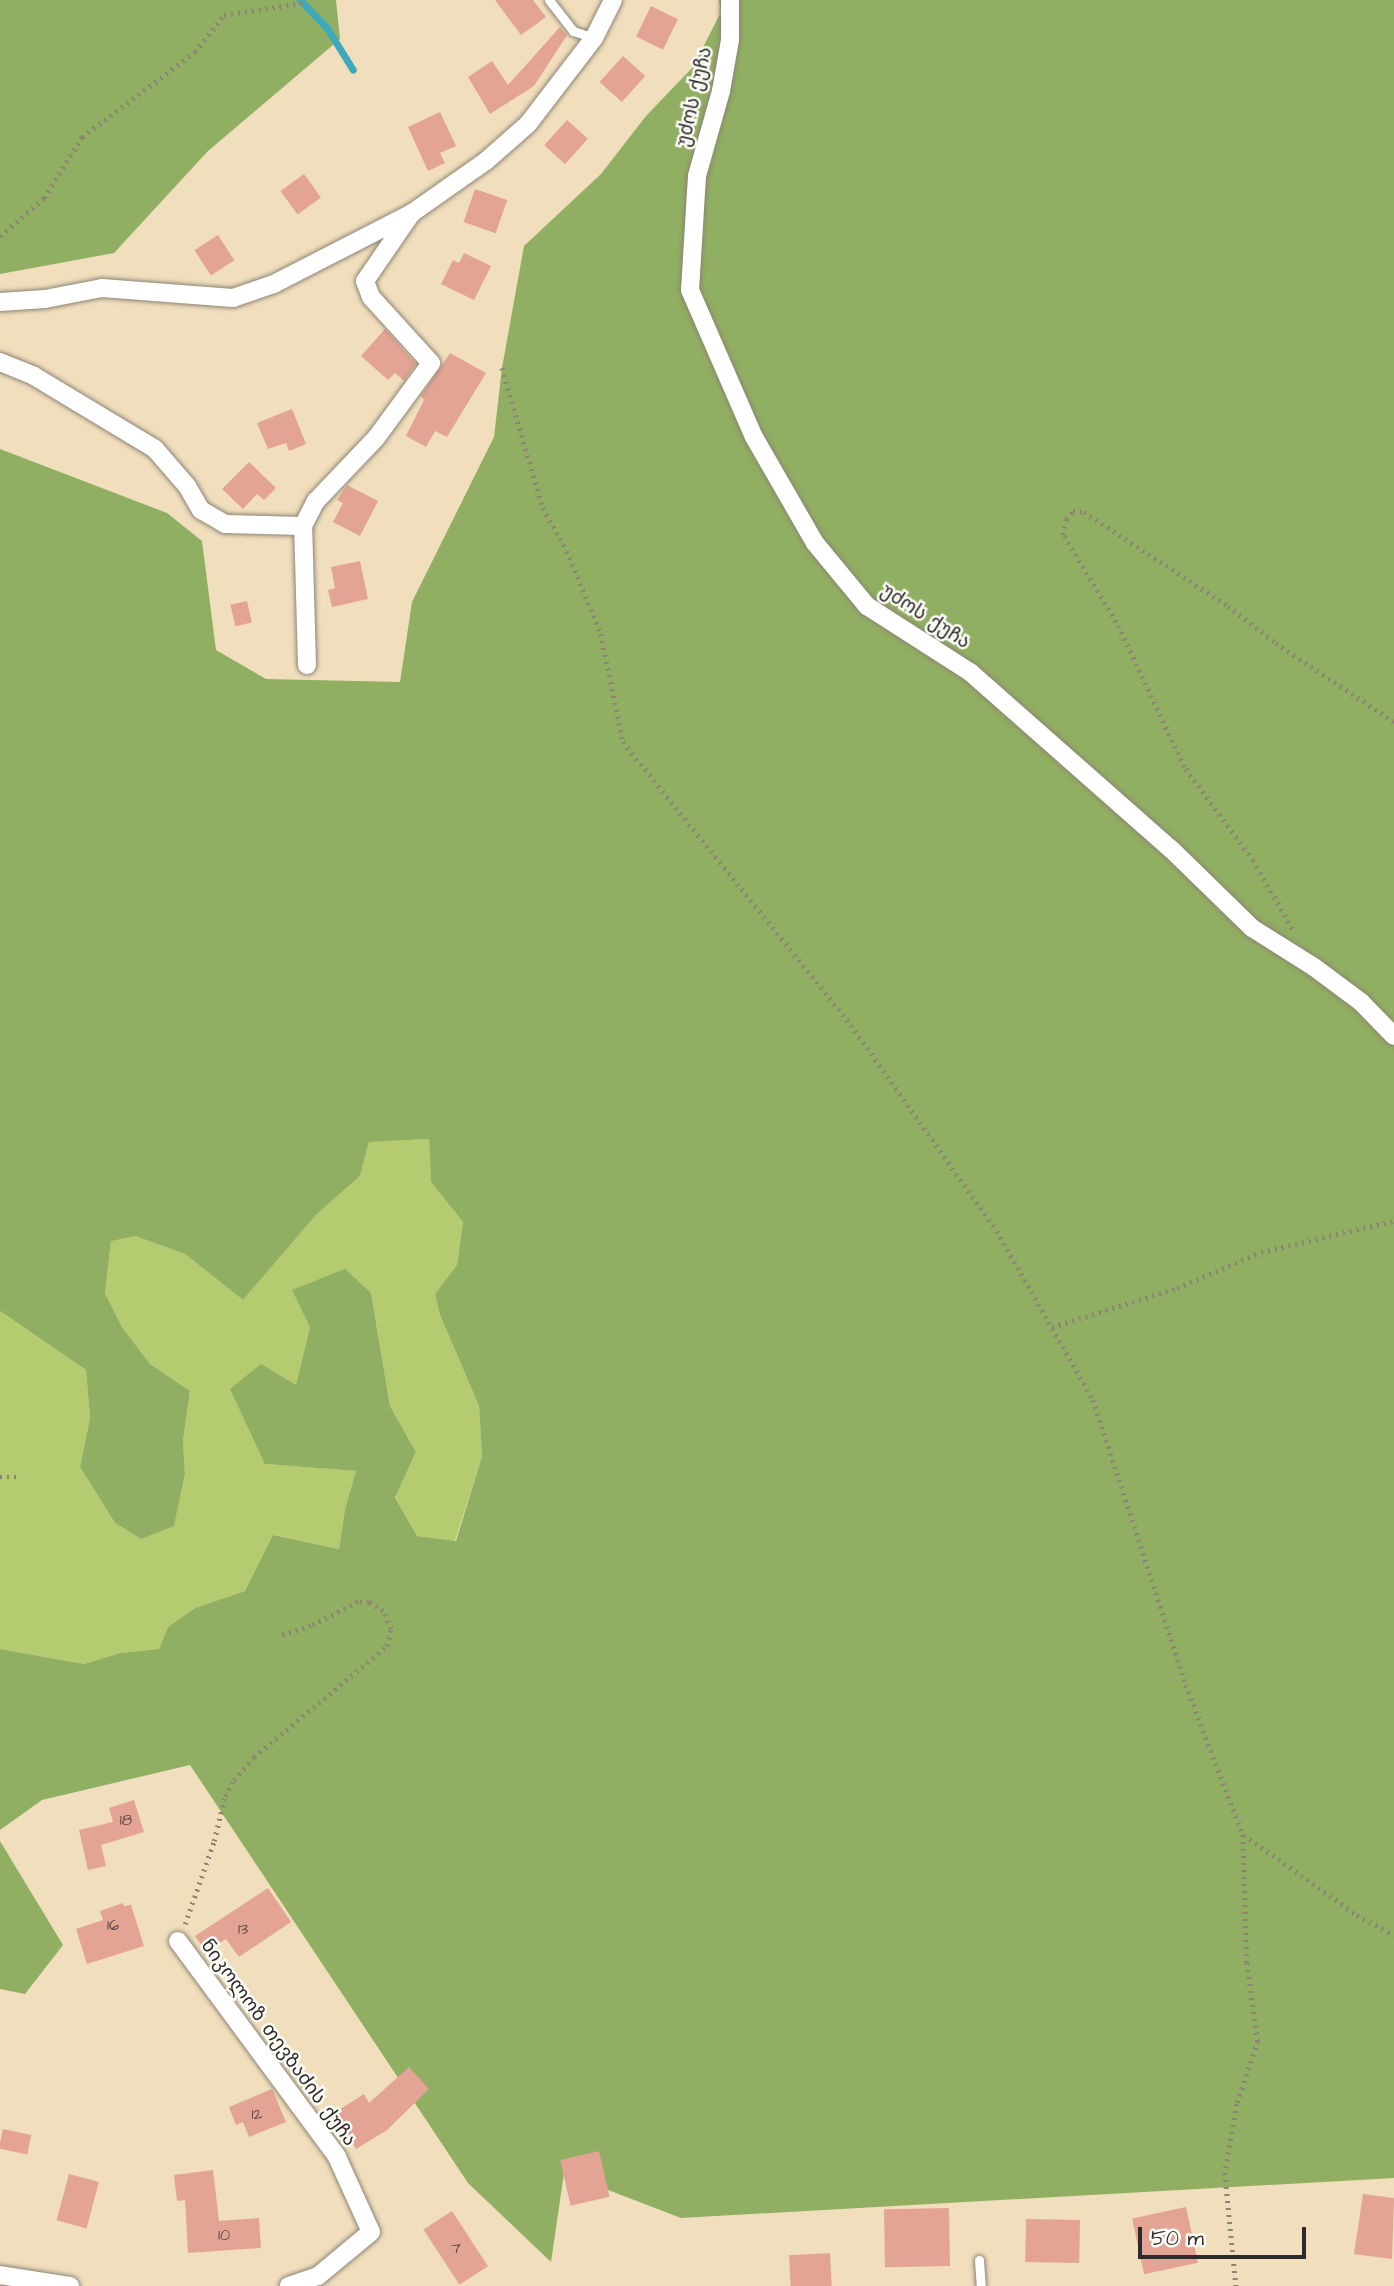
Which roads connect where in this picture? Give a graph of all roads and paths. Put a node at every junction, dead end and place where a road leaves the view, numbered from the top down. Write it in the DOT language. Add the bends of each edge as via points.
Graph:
graph roads {
  1 [pos="303,0"];
  2 [pos="549,0"];
  3 [pos="613,0"];
  4 [pos="730,0"];
  5 [pos="594,38"];
  6 [pos="412,213"];
  7 [pos="0,236"];
  8 [pos="0,302"];
  9 [pos="0,362"];
  10 [pos="502,368"];
  11 [pos="303,526"];
  12 [pos="306,665"];
  13 [pos="1394,722"];
  14 [pos="1294,931"];
  15 [pos="1394,1036"];
  16 [pos="1394,1221"];
  17 [pos="1052,1327"];
  18 [pos="0,1477"];
  19 [pos="16,1477"];
  20 [pos="281,1635"];
  21 [pos="1244,1835"];
  22 [pos="1394,1935"];
  23 [pos="178,1941"];
  24 [pos="979,2260"];
  25 [pos="0,2275"];
  26 [pos="70,2286"];
  27 [pos="289,2286"];
  28 [pos="981,2286"];
  29 [pos="1236,2286"];
  1 -- 7 [label="path" via="224,15 195,52 82,137 44,198"];
  2 -- 5 [label="lane" via="573,31"];
  3 -- 5 [label="street"];
  4 -- 15 [label="street, უძოს ქუჩა" via="730,40 721,91 698,176 690,290 754,437 815,543 867,606 970,672 1171,849 1252,928 1361,1002"];
  5 -- 6 [label="street" via="528,124 486,161"];
  6 -- 8 [label="street" via="274,284 233,298 102,288"];
  6 -- 11 [label="street" via="365,281 371,297 431,363 376,438 316,501"];
  9 -- 11 [label="street" via="34,376 155,449 201,510 225,524"];
  10 -- 17 [label="path" via="543,508 567,551 601,634 623,742 851,1025 997,1231"];
  11 -- 12 [label="street"];
  13 -- 14 [label="path" via="1084,512 1073,510 1066,519 1063,535 1116,622 1184,768 1253,861"];
  16 -- 17 [label="path" via="1261,1252 1177,1288"];
  17 -- 21 [label="path" via="1093,1400 1186,1685"];
  18 -- 19 [label="path"];
  20 -- 23 [label="path" via="311,1626 358,1602 369,1602 383,1611 391,1629 387,1646 254,1757 234,1780"];
  21 -- 22 [label="path" via="1357,1916"];
  21 -- 29 [label="path" via="1247,1963 1258,2041 1237,2104 1225,2173"];
  23 -- 27 [label="street, ნიკოლოზ თევზაძის ქუჩა" via="337,2157 371,2232 318,2276"];
  24 -- 28 [label="lane"];
  25 -- 26 [label="street"];
}
